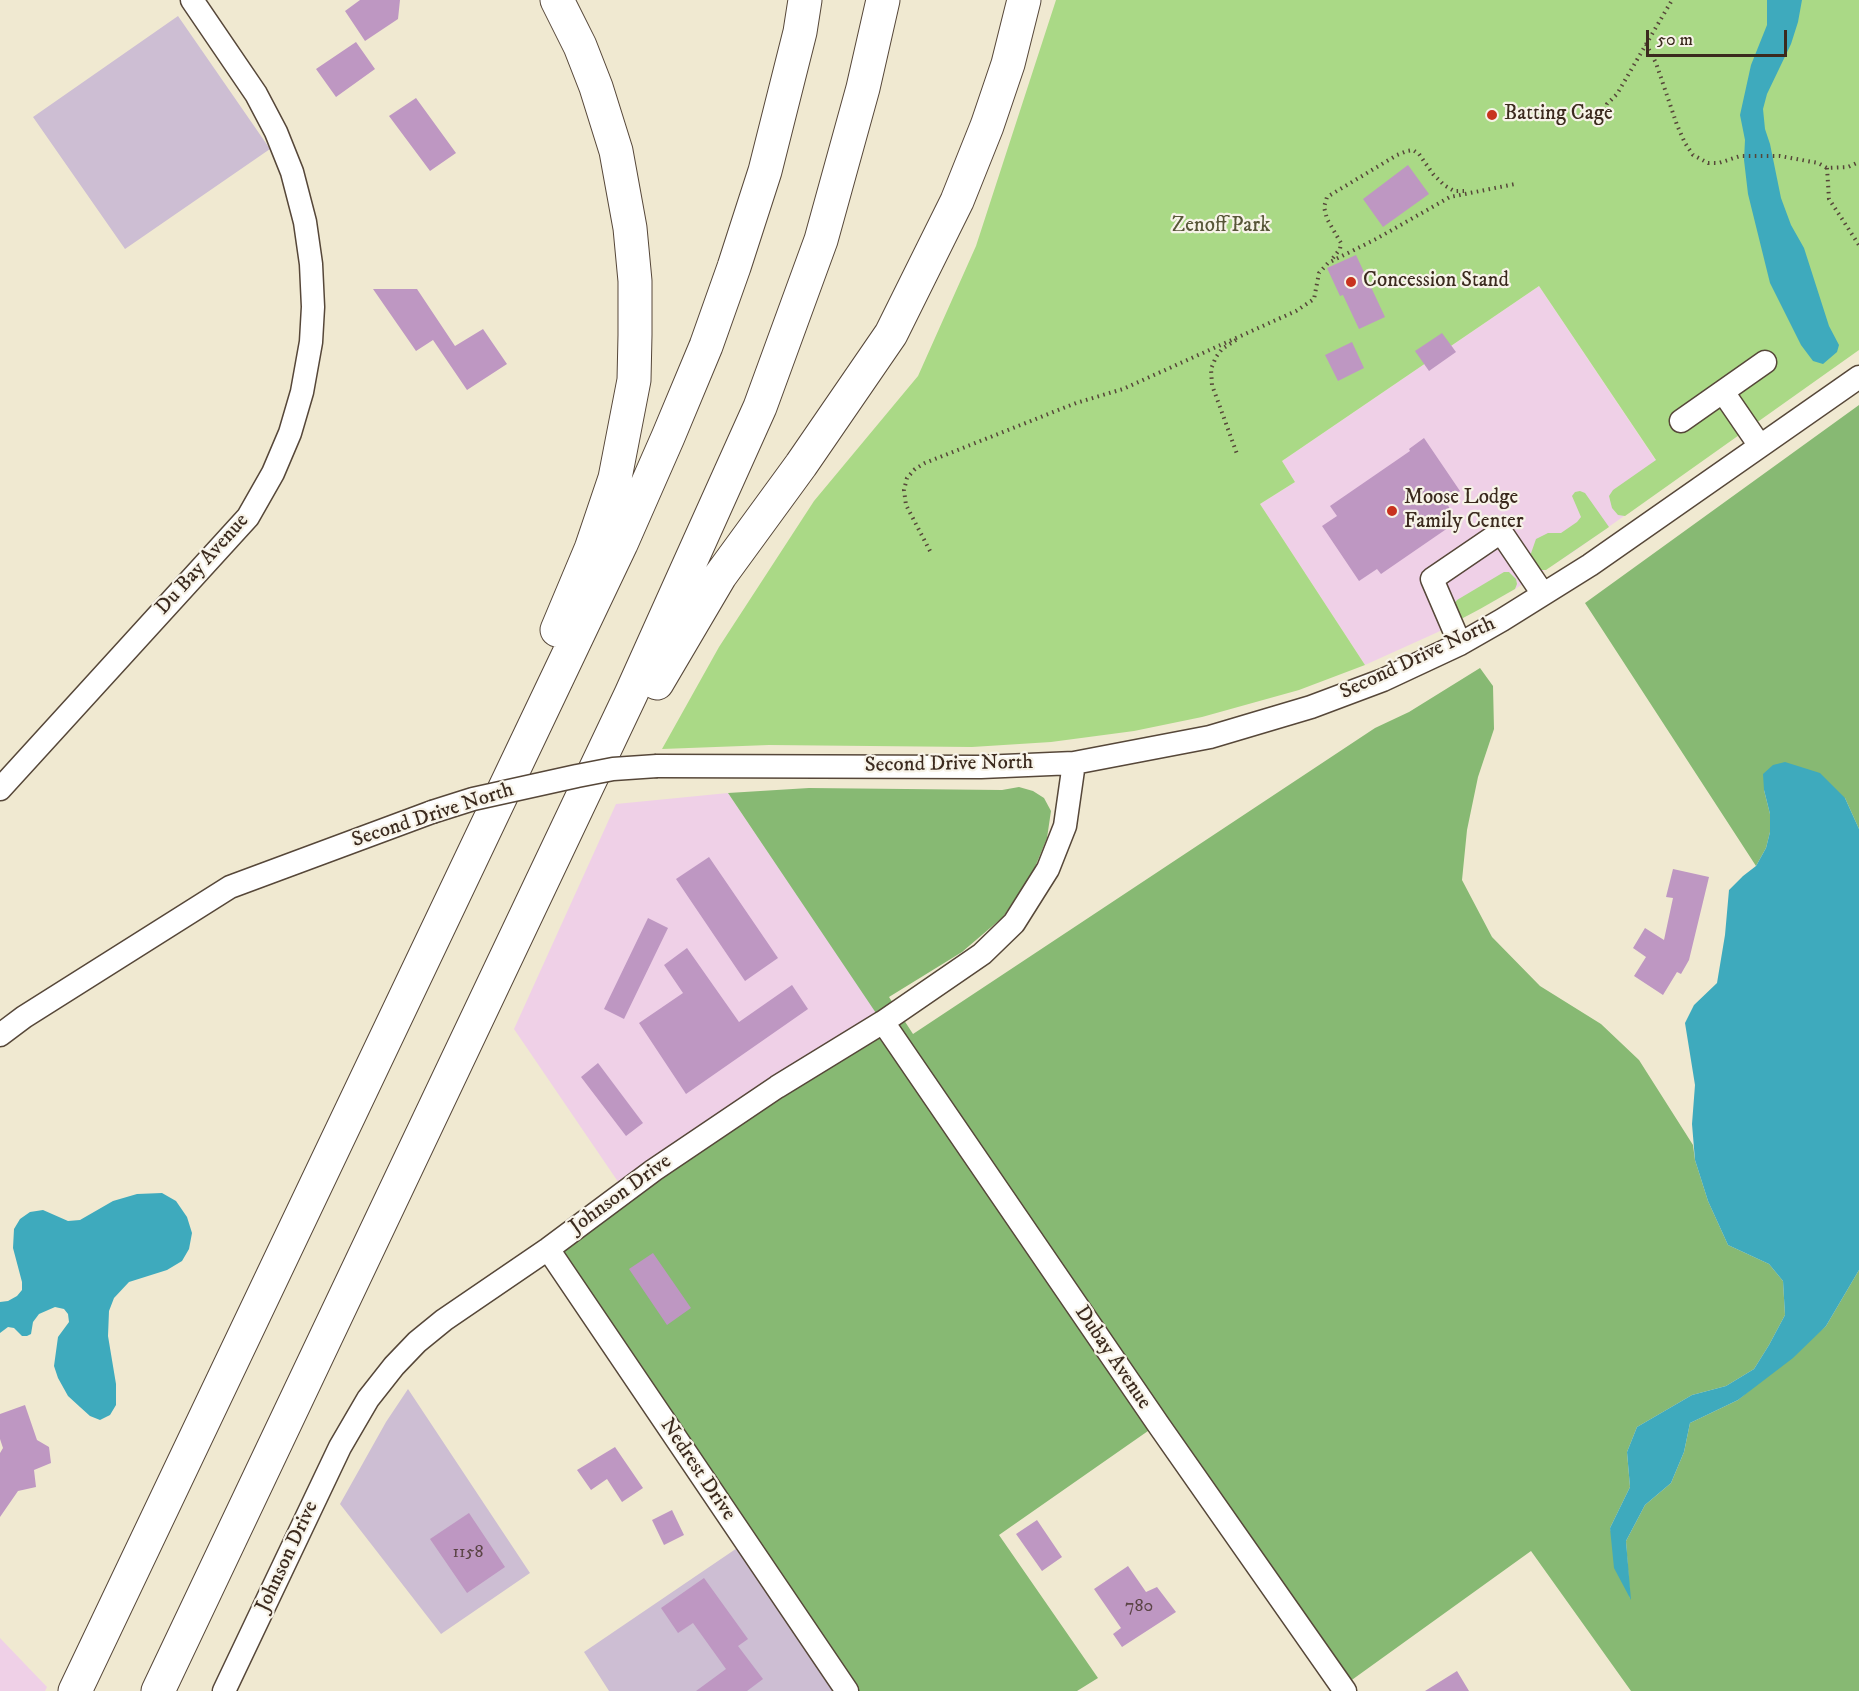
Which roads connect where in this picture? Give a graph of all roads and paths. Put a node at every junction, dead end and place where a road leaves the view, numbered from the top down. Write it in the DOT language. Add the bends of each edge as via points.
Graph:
graph roads {
  1 [pos="192,0"];
  2 [pos="557,0"];
  3 [pos="805,0"];
  4 [pos="883,0"];
  5 [pos="1024,0"];
  6 [pos="1672,0"];
  7 [pos="1646,44"];
  8 [pos="1603,116"];
  9 [pos="1859,162"];
  10 [pos="1827,168"];
  11 [pos="1515,184"];
  12 [pos="1474,191"];
  13 [pos="1859,244"];
  14 [pos="1328,263"];
  15 [pos="1247,333"];
  16 [pos="1765,362"];
  17 [pos="1859,377"];
  18 [pos="1724,392"];
  19 [pos="1681,421"];
  20 [pos="1760,446"];
  21 [pos="1237,453"];
  22 [pos="930,550"];
  23 [pos="1543,594"];
  24 [pos="1460,644"];
  25 [pos="599,761"];
  26 [pos="1074,763"];
  27 [pos="0,789"];
  28 [pos="498,803"];
  29 [pos="883,1022"];
  30 [pos="0,1035"];
  31 [pos="548,1249"];
  32 [pos="75,1691"];
  33 [pos="158,1691"];
  34 [pos="224,1691"];
  35 [pos="847,1691"];
  36 [pos="1345,1691"];
  1 -- 27 [label="street, Du Bay Avenue" via="256,94 292,172 305,222 313,307 302,392 273,473 248,517"];
  2 -- 28 [label="highway" via="596,87 626,195 635,281 634,380 615,478 591,549 504,754"];
  3 -- 28 [label="highway" via="765,171 706,346 621,544"];
  4 -- 25 [label="highway" via="821,240 794,317 733,468"];
  5 -- 25 [label="highway" via="987,126 952,211 891,334 720,576 634,722"];
  6 -- 7 [label="path"];
  7 -- 8 [label="path"];
  7 -- 10 [label="path" via="1677,124 1694,155 1708,163 1740,156 1780,156"];
  9 -- 10 [label="path"];
  10 -- 13 [label="path" via="1829,199"];
  11 -- 12 [label="path"];
  12 -- 14 [label="path" via="1450,197"];
  12 -- 14 [label="path" via="1443,185 1413,150 1397,155 1327,197 1327,219 1341,243 1337,255"];
  14 -- 15 [label="path" via="1319,273 1314,299"];
  15 -- 21 [label="path" via="1222,349 1211,369 1212,385"];
  15 -- 22 [label="path" via="1123,389 1076,402 915,469 904,490 906,506"];
  16 -- 18 [label="street"];
  17 -- 20 [label="street, Second Drive North"];
  18 -- 19 [label="street"];
  18 -- 20 [label="street"];
  20 -- 23 [label="street, Second Drive North"];
  23 -- 24 [label="street, Second Drive North"];
  23 -- 24 [label="street" via="1501,532 1432,579"];
  24 -- 26 [label="street, Second Drive North" via="1383,680 1256,724 1166,747"];
  25 -- 33 [label="highway"];
  26 -- 29 [label="street, Johnson Drive" via="1065,826 1048,869 1014,923 982,954"];
  26 -- 30 [label="street, Second Drive North, bridge" via="981,767 657,766 577,776 473,799 230,887"];
  28 -- 32 [label="highway"];
  29 -- 31 [label="street, Johnson Drive" via="654,1170"];
  29 -- 36 [label="street, Dubay Avenue"];
  31 -- 34 [label="street, Johnson Drive" via="417,1342 368,1399 340,1447"];
  31 -- 35 [label="street, Nedrest Drive"];
}
